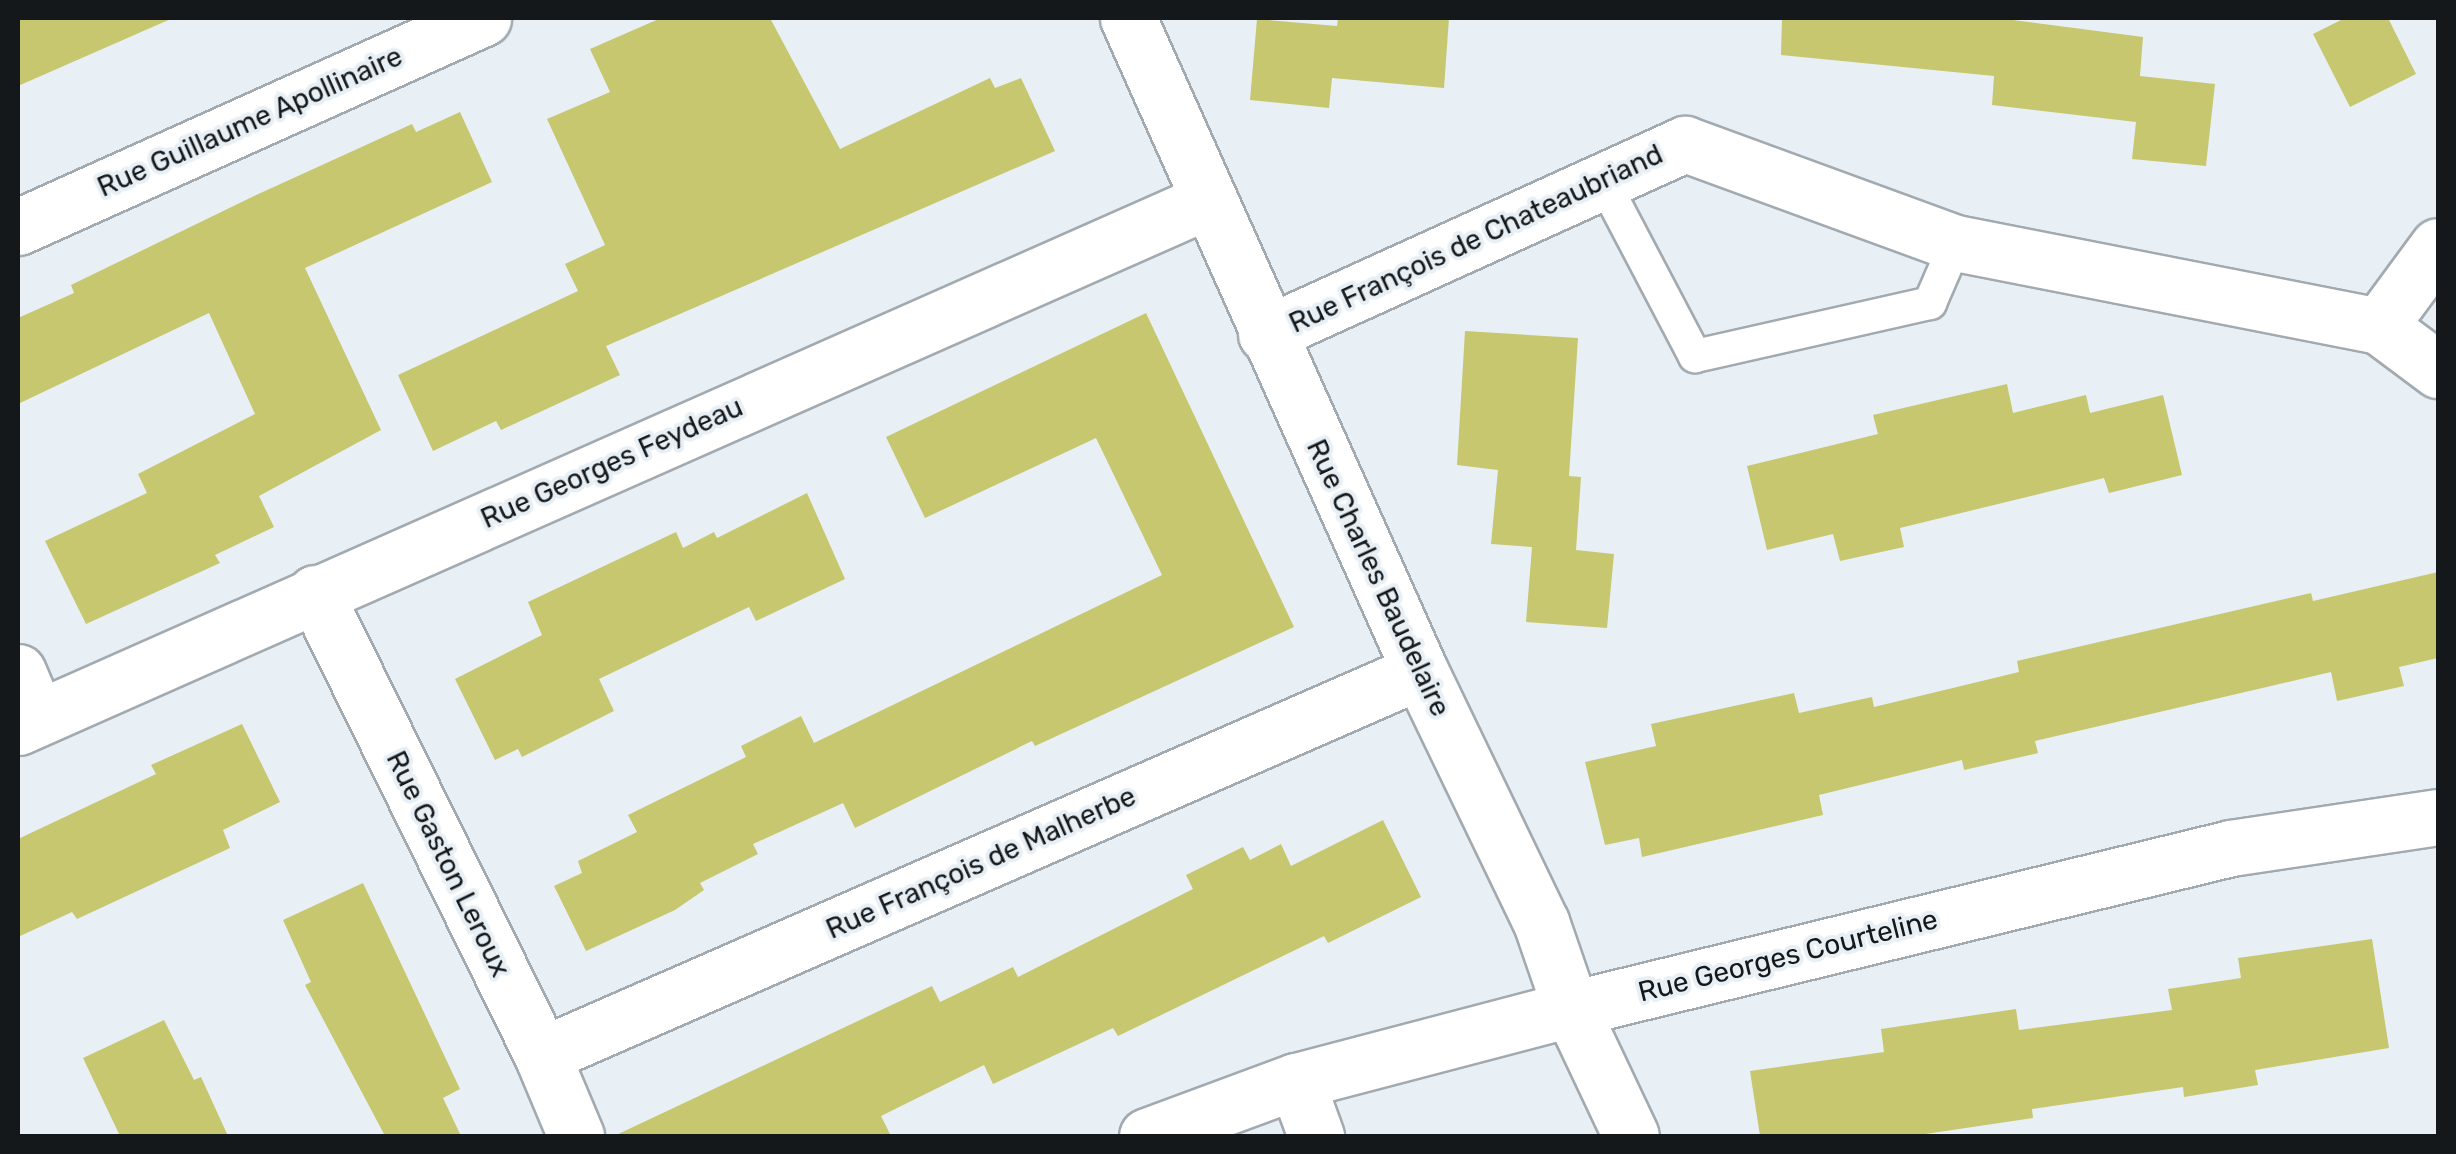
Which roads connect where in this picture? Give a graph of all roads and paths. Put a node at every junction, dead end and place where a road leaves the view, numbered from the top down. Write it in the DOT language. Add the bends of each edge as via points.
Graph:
graph roads {
  1 [pos="483,18"];
  2 [pos="1128,18"];
  3 [pos="1603,180"];
  4 [pos="1207,201"];
  5 [pos="18,226"];
  6 [pos="1956,242"];
  7 [pos="2438,246"];
  8 [pos="2379,326"];
  9 [pos="1266,334"];
  10 [pos="2438,370"];
  11 [pos="316,593"];
  12 [pos="1420,671"];
  13 [pos="24,705"];
  14 [pos="2437,830"];
  15 [pos="1572,1009"];
  16 [pos="542,1054"];
  17 [pos="1296,1081"];
  18 [pos="576,1136"];
  19 [pos="1147,1136"];
  20 [pos="1316,1136"];
  21 [pos="1631,1136"];
  1 -- 5 [label="street, Rue Guillaume Apollinaire"];
  2 -- 4 [label="street, Rue Charles Baudelaire"];
  3 -- 6 [label="street, Rue François de Chateaubriand" via="1685,144"];
  3 -- 6 [label="lane" via="1695,356 1930,302"];
  3 -- 9 [label="street, Rue François de Chateaubriand"];
  4 -- 9 [label="street, Rue Charles Baudelaire"];
  4 -- 11 [label="street, Rue Georges Feydeau"];
  6 -- 8 [label="street, Rue François de Chateaubriand"];
  7 -- 8 [label="street"];
  8 -- 10 [label="street, Rue François de Chateaubriand"];
  9 -- 12 [label="street, Rue Charles Baudelaire"];
  11 -- 13 [label="street, Rue Georges Feydeau"];
  11 -- 16 [label="street, Rue Gaston Leroux"];
  12 -- 15 [label="street, Rue Charles Baudelaire" via="1541,922"];
  12 -- 16 [label="street, Rue François de Malherbe"];
  14 -- 15 [label="street, Rue Georges Courteline" via="2231,848"];
  15 -- 17 [label="street, Rue Georges Courteline"];
  15 -- 21 [label="street, Rue Charles Baudelaire"];
  16 -- 18 [label="street, Rue Gaston Leroux"];
  17 -- 19 [label="street, Rue Georges Courteline"];
  17 -- 20 [label="street"];
}
